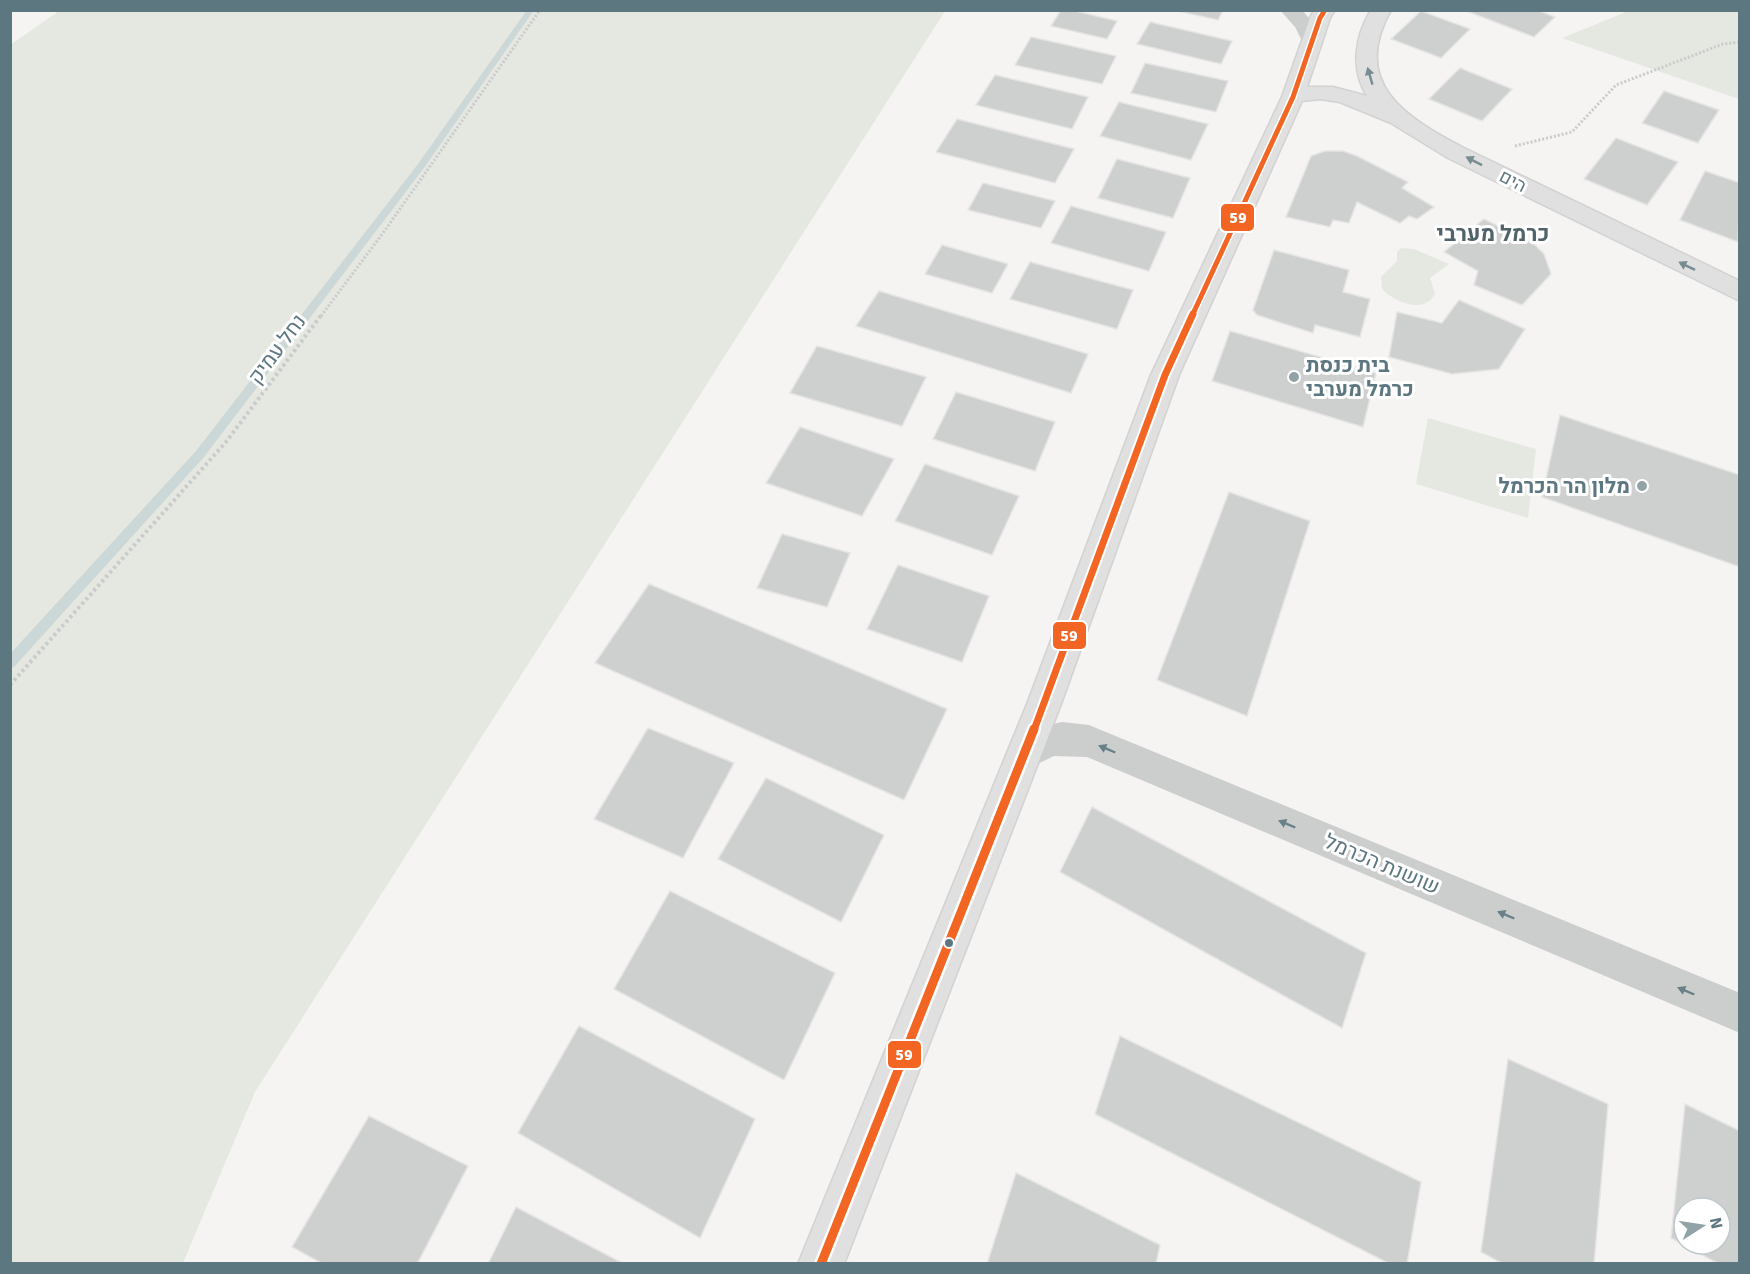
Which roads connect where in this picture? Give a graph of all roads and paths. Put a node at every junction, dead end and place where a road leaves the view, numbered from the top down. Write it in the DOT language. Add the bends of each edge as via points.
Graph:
graph roads {
  1 [pos="540,10"];
  2 [pos="1290,10"];
  3 [pos="1325,10"];
  4 [pos="1381,10"];
  5 [pos="1740,42"];
  6 [pos="1312,43"];
  7 [pos="1293,97"];
  8 [pos="1404,122"];
  9 [pos="1467,158"];
  10 [pos="1740,292"];
  11 [pos="10,685"];
  12 [pos="1023,755"];
  13 [pos="1740,1013"];
  14 [pos="821,1263"];
  1 -- 11 [label="path, נחל עמיק" via="383,233 226,442"];
  2 -- 6 [label="street" via="1305,25"];
  3 -- 6 [label="main road"];
  8 -- 4 [label="main road, הים, one-way" via="1381,100 1367,69 1367,46 1373,22"];
  5 -- 9 [label="path" via="1723,44 1616,85 1572,132"];
  6 -- 7 [label="main road"];
  7 -- 8 [label="main road" via="1343,94"];
  7 -- 12 [label="main road" via="1165,375"];
  8 -- 9 [label="main road, הים"];
  10 -- 9 [label="main road, הים, one-way"];
  13 -- 12 [label="street, שושנת הכרמל, one-way" via="1089,741 1055,739"];
  12 -- 14 [label="main road"];
}
